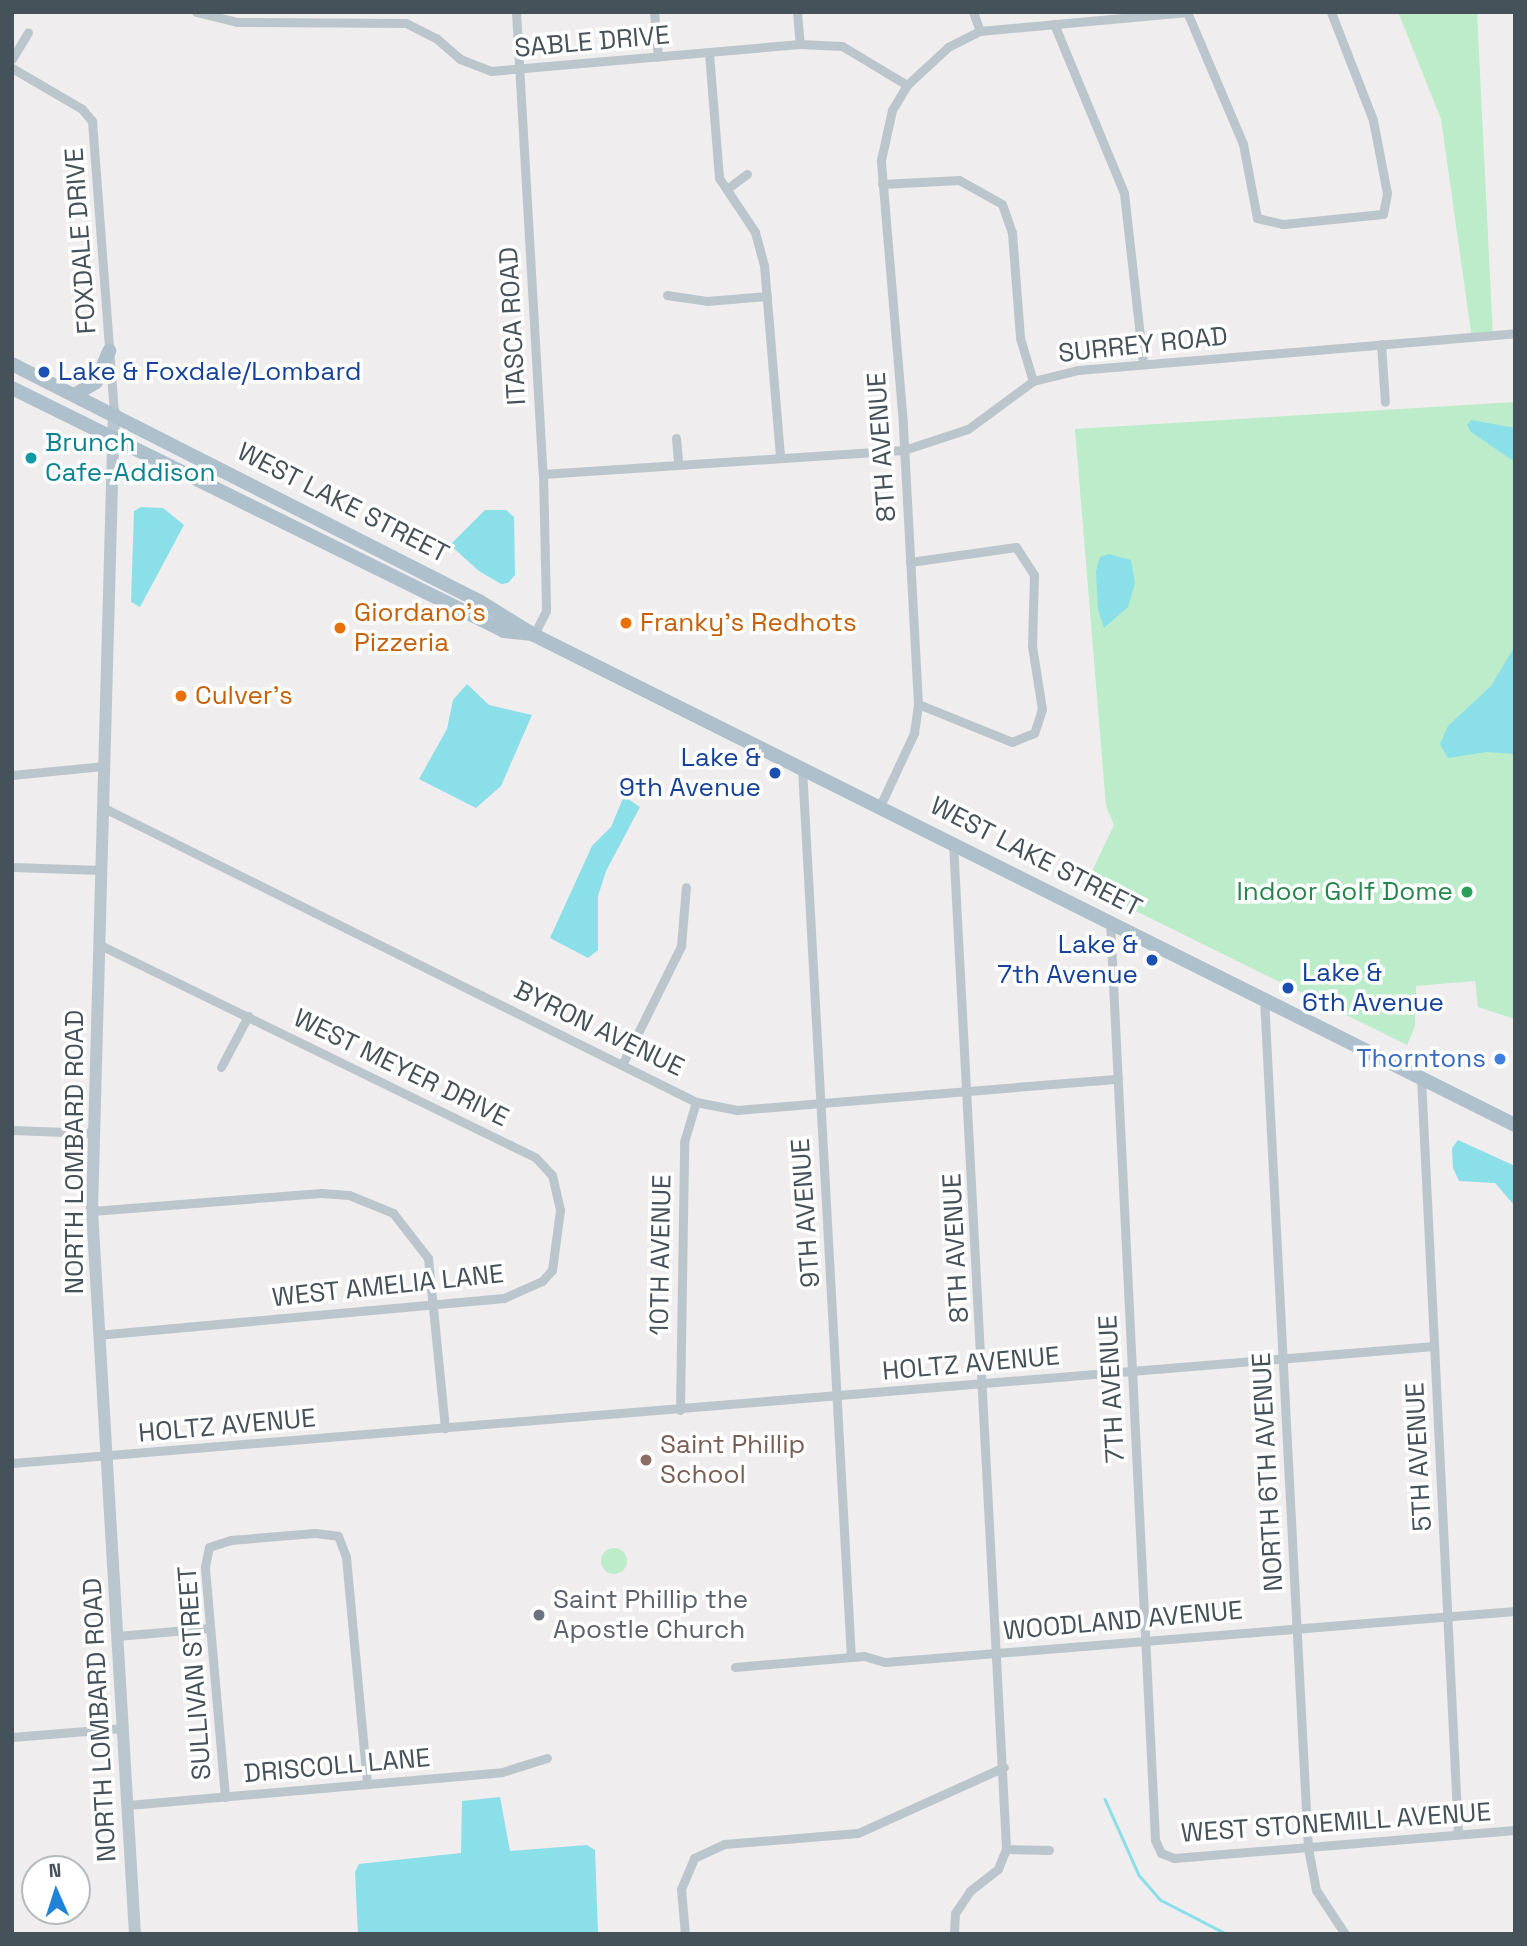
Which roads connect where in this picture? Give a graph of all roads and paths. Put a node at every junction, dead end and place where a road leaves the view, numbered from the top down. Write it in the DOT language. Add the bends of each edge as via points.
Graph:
graph roads {
  1 [pos="196,12"];
  2 [pos="516,12"];
  3 [pos="654,12"];
  4 [pos="797,12"];
  5 [pos="973,12"];
  6 [pos="1187,12"];
  7 [pos="1331,12"];
  8 [pos="386,16"];
  9 [pos="1054,24"];
  10 [pos="980,31"];
  11 [pos="28,32"];
  12 [pos="800,44"];
  13 [pos="709,53"];
  14 [pos="658,57"];
  15 [pos="12,59"];
  16 [pos="12,68"];
  17 [pos="519,69"];
  18 [pos="908,85"];
  19 [pos="747,174"];
  20 [pos="882,184"];
  21 [pos="727,189"];
  22 [pos="667,295"];
  23 [pos="767,296"];
  24 [pos="1515,333"];
  25 [pos="1381,344"];
  26 [pos="109,351"];
  27 [pos="1143,363"];
  28 [pos="12,364"];
  29 [pos="1032,381"];
  30 [pos="12,388"];
  31 [pos="76,394"];
  32 [pos="1385,402"];
  33 [pos="114,412"];
  34 [pos="676,438"];
  35 [pos="116,439"];
  36 [pos="904,450"];
  37 [pos="780,455"];
  38 [pos="678,463"];
  39 [pos="543,474"];
  40 [pos="910,562"];
  41 [pos="534,635"];
  42 [pos="918,704"];
  43 [pos="103,766"];
  44 [pos="802,766"];
  45 [pos="12,775"];
  46 [pos="880,806"];
  47 [pos="102,807"];
  48 [pos="953,842"];
  49 [pos="12,867"];
  50 [pos="102,870"];
  51 [pos="686,887"];
  52 [pos="1110,922"];
  53 [pos="99,944"];
  54 [pos="1264,998"];
  55 [pos="248,1016"];
  56 [pos="623,1063"];
  57 [pos="221,1067"];
  58 [pos="1421,1078"];
  59 [pos="1118,1079"];
  60 [pos="968,1092"];
  61 [pos="696,1102"];
  62 [pos="820,1104"];
  63 [pos="1515,1125"];
  64 [pos="12,1130"];
  65 [pos="93,1133"];
  66 [pos="536,1158"];
  67 [pos="92,1211"];
  68 [pos="435,1304"];
  69 [pos="100,1335"];
  70 [pos="1434,1346"];
  71 [pos="1283,1359"];
  72 [pos="1132,1371"];
  73 [pos="985,1384"];
  74 [pos="839,1396"];
  75 [pos="680,1410"];
  76 [pos="445,1428"];
  77 [pos="109,1457"];
  78 [pos="12,1463"];
  79 [pos="1515,1611"];
  80 [pos="1447,1616"];
  81 [pos="1296,1628"];
  82 [pos="209,1629"];
  83 [pos="117,1636"];
  84 [pos="1145,1640"];
  85 [pos="998,1652"];
  86 [pos="851,1657"];
  87 [pos="735,1667"];
  88 [pos="123,1728"];
  89 [pos="12,1737"];
  90 [pos="547,1758"];
  91 [pos="1004,1767"];
  92 [pos="367,1784"];
  93 [pos="225,1797"];
  94 [pos="128,1805"];
  95 [pos="1515,1830"];
  96 [pos="1458,1834"];
  97 [pos="1308,1848"];
  98 [pos="1006,1849"];
  99 [pos="1049,1850"];
  100 [pos="1161,1853"];
  101 [pos="135,1934"];
  102 [pos="685,1934"];
  103 [pos="954,1934"];
  104 [pos="1345,1934"];
  1 -- 8 [label="street, SABLE DRIVE" via="237,22"];
  2 -- 17 [label="street, ITASCA ROAD"];
  3 -- 14 [label="street"];
  4 -- 12 [label="street"];
  5 -- 10 [label="street"];
  6 -- 7 [label="street" via="1243,144 1257,218 1283,224 1383,214 1387,192 1373,120"];
  6 -- 9 [label="street"];
  8 -- 17 [label="street, SABLE DRIVE" via="421,29 474,68"];
  9 -- 10 [label="street"];
  9 -- 27 [label="street" via="1125,194"];
  10 -- 18 [label="street" via="948,47"];
  11 -- 15 [label="street"];
  12 -- 13 [label="street, SABLE DRIVE"];
  12 -- 18 [label="street, SABLE DRIVE" via="842,46"];
  13 -- 14 [label="street, SABLE DRIVE"];
  13 -- 21 [label="street" via="719,178"];
  14 -- 17 [label="street, SABLE DRIVE"];
  16 -- 26 [label="street, FOXDALE DRIVE" via="82,109 92,121"];
  17 -- 39 [label="street, ITASCA ROAD"];
  18 -- 20 [label="street, 8TH AVENUE" via="888,121"];
  19 -- 21 [label="street"];
  20 -- 29 [label="street" via="959,180 1002,204 1012,233 1020,338"];
  20 -- 36 [label="street, 8TH AVENUE"];
  21 -- 23 [label="street" via="755,232"];
  22 -- 23 [label="street" via="707,301"];
  23 -- 37 [label="street"];
  24 -- 25 [label="street, SURREY ROAD"];
  25 -- 27 [label="street, SURREY ROAD"];
  25 -- 32 [label="street"];
  26 -- 31 [label="main road" via="96,382"];
  26 -- 33 [label="street, FOXDALE DRIVE"];
  27 -- 29 [label="street, SURREY ROAD"];
  28 -- 31 [label="main road, WEST LAKE STREET"];
  29 -- 36 [label="street, SURREY ROAD" via="968,429"];
  30 -- 35 [label="main road, WEST LAKE STREET"];
  31 -- 33 [label="main road, WEST LAKE STREET"];
  33 -- 35 [label="street, NORTH LOMBARD ROAD"];
  33 -- 41 [label="main road, WEST LAKE STREET" via="515,620"];
  34 -- 38 [label="street"];
  35 -- 41 [label="main road, WEST LAKE STREET" via="505,631"];
  35 -- 43 [label="street, NORTH LOMBARD ROAD"];
  36 -- 37 [label="street, SURREY ROAD"];
  36 -- 40 [label="street, 8TH AVENUE"];
  37 -- 38 [label="street, SURREY ROAD"];
  38 -- 39 [label="street, SURREY ROAD"];
  39 -- 41 [label="street, ITASCA ROAD" via="546,611"];
  40 -- 42 [label="street, 8TH AVENUE"];
  40 -- 42 [label="street" via="1016,547 1034,575 1032,646 1042,709 1034,733 1012,742"];
  41 -- 44 [label="main road, WEST LAKE STREET"];
  42 -- 46 [label="street, 8TH AVENUE" via="914,733"];
  43 -- 45 [label="street"];
  43 -- 47 [label="street, NORTH LOMBARD ROAD"];
  44 -- 46 [label="main road, WEST LAKE STREET"];
  44 -- 62 [label="street, 9TH AVENUE"];
  46 -- 48 [label="main road, WEST LAKE STREET"];
  47 -- 50 [label="street, NORTH LOMBARD ROAD"];
  47 -- 56 [label="street, BYRON AVENUE"];
  48 -- 52 [label="main road, WEST LAKE STREET"];
  48 -- 60 [label="street, 8TH AVENUE"];
  49 -- 50 [label="street"];
  50 -- 53 [label="street, NORTH LOMBARD ROAD"];
  51 -- 56 [label="street" via="681,946"];
  52 -- 54 [label="main road, WEST LAKE STREET"];
  52 -- 59 [label="street, 7TH AVENUE"];
  53 -- 55 [label="street, WEST MEYER DRIVE"];
  53 -- 65 [label="street, NORTH LOMBARD ROAD"];
  54 -- 58 [label="main road, WEST LAKE STREET"];
  54 -- 71 [label="street, NORTH 6TH AVENUE"];
  55 -- 57 [label="street"];
  55 -- 66 [label="street, WEST MEYER DRIVE"];
  56 -- 61 [label="street, BYRON AVENUE"];
  58 -- 63 [label="main road, WEST LAKE STREET"];
  58 -- 70 [label="street, 5TH AVENUE"];
  59 -- 60 [label="street, BYRON AVENUE"];
  59 -- 72 [label="street, 7TH AVENUE"];
  60 -- 62 [label="street, BYRON AVENUE"];
  60 -- 73 [label="street, 8TH AVENUE"];
  61 -- 62 [label="street, BYRON AVENUE" via="737,1110"];
  61 -- 75 [label="street, 10TH AVENUE" via="684,1142"];
  62 -- 74 [label="street, 9TH AVENUE"];
  64 -- 65 [label="street"];
  65 -- 67 [label="street, NORTH LOMBARD ROAD"];
  66 -- 68 [label="street, WEST AMELIA LANE" via="552,1175 559,1198 558,1249 552,1270 520,1294"];
  67 -- 68 [label="street" via="309,1193 349,1195 393,1213 408,1230 428,1258"];
  67 -- 69 [label="street, NORTH LOMBARD ROAD"];
  68 -- 69 [label="street, WEST AMELIA LANE"];
  68 -- 76 [label="street"];
  69 -- 77 [label="street, NORTH LOMBARD ROAD"];
  70 -- 71 [label="street, HOLTZ AVENUE"];
  70 -- 80 [label="street, 5TH AVENUE"];
  71 -- 72 [label="street, HOLTZ AVENUE"];
  71 -- 81 [label="street, NORTH 6TH AVENUE"];
  72 -- 73 [label="street, HOLTZ AVENUE"];
  72 -- 84 [label="street, 7TH AVENUE"];
  73 -- 74 [label="street, HOLTZ AVENUE"];
  73 -- 85 [label="street, 8TH AVENUE"];
  74 -- 75 [label="street, HOLTZ AVENUE"];
  74 -- 86 [label="street, 9TH AVENUE"];
  75 -- 76 [label="street, HOLTZ AVENUE"];
  76 -- 77 [label="street, HOLTZ AVENUE"];
  77 -- 78 [label="street, HOLTZ AVENUE"];
  77 -- 83 [label="street, NORTH LOMBARD ROAD"];
  79 -- 80 [label="street, WOODLAND AVENUE"];
  80 -- 81 [label="street, WOODLAND AVENUE"];
  80 -- 96 [label="street, 5TH AVENUE"];
  81 -- 84 [label="street, WOODLAND AVENUE"];
  81 -- 97 [label="street, NORTH 6TH AVENUE"];
  82 -- 83 [label="street"];
  82 -- 92 [label="street, SULLIVAN STREET" via="205,1567 209,1547 314,1533 338,1536 346,1557"];
  82 -- 93 [label="street, SULLIVAN STREET"];
  83 -- 88 [label="street, NORTH LOMBARD ROAD"];
  84 -- 85 [label="street, WOODLAND AVENUE"];
  84 -- 100 [label="street, 7TH AVENUE" via="1155,1840"];
  85 -- 86 [label="street, WOODLAND AVENUE" via="885,1662"];
  85 -- 91 [label="street, 8TH AVENUE"];
  86 -- 87 [label="street, WOODLAND AVENUE"];
  88 -- 89 [label="street"];
  88 -- 94 [label="street, NORTH LOMBARD ROAD"];
  90 -- 92 [label="street, DRISCOLL LANE" via="516,1770"];
  91 -- 98 [label="street, 8TH AVENUE"];
  91 -- 102 [label="street" via="852,1834 724,1843 694,1858 681,1889"];
  92 -- 93 [label="street, DRISCOLL LANE"];
  93 -- 94 [label="street, DRISCOLL LANE"];
  94 -- 101 [label="street, NORTH LOMBARD ROAD"];
  95 -- 96 [label="street, WEST STONEMILL AVENUE"];
  96 -- 97 [label="street, WEST STONEMILL AVENUE"];
  97 -- 100 [label="street, WEST STONEMILL AVENUE" via="1174,1858"];
  97 -- 104 [label="street, NORTH 6TH AVENUE" via="1316,1890 1330,1918"];
  98 -- 99 [label="street"];
  98 -- 103 [label="street" via="998,1869 970,1891 955,1913"];
}
